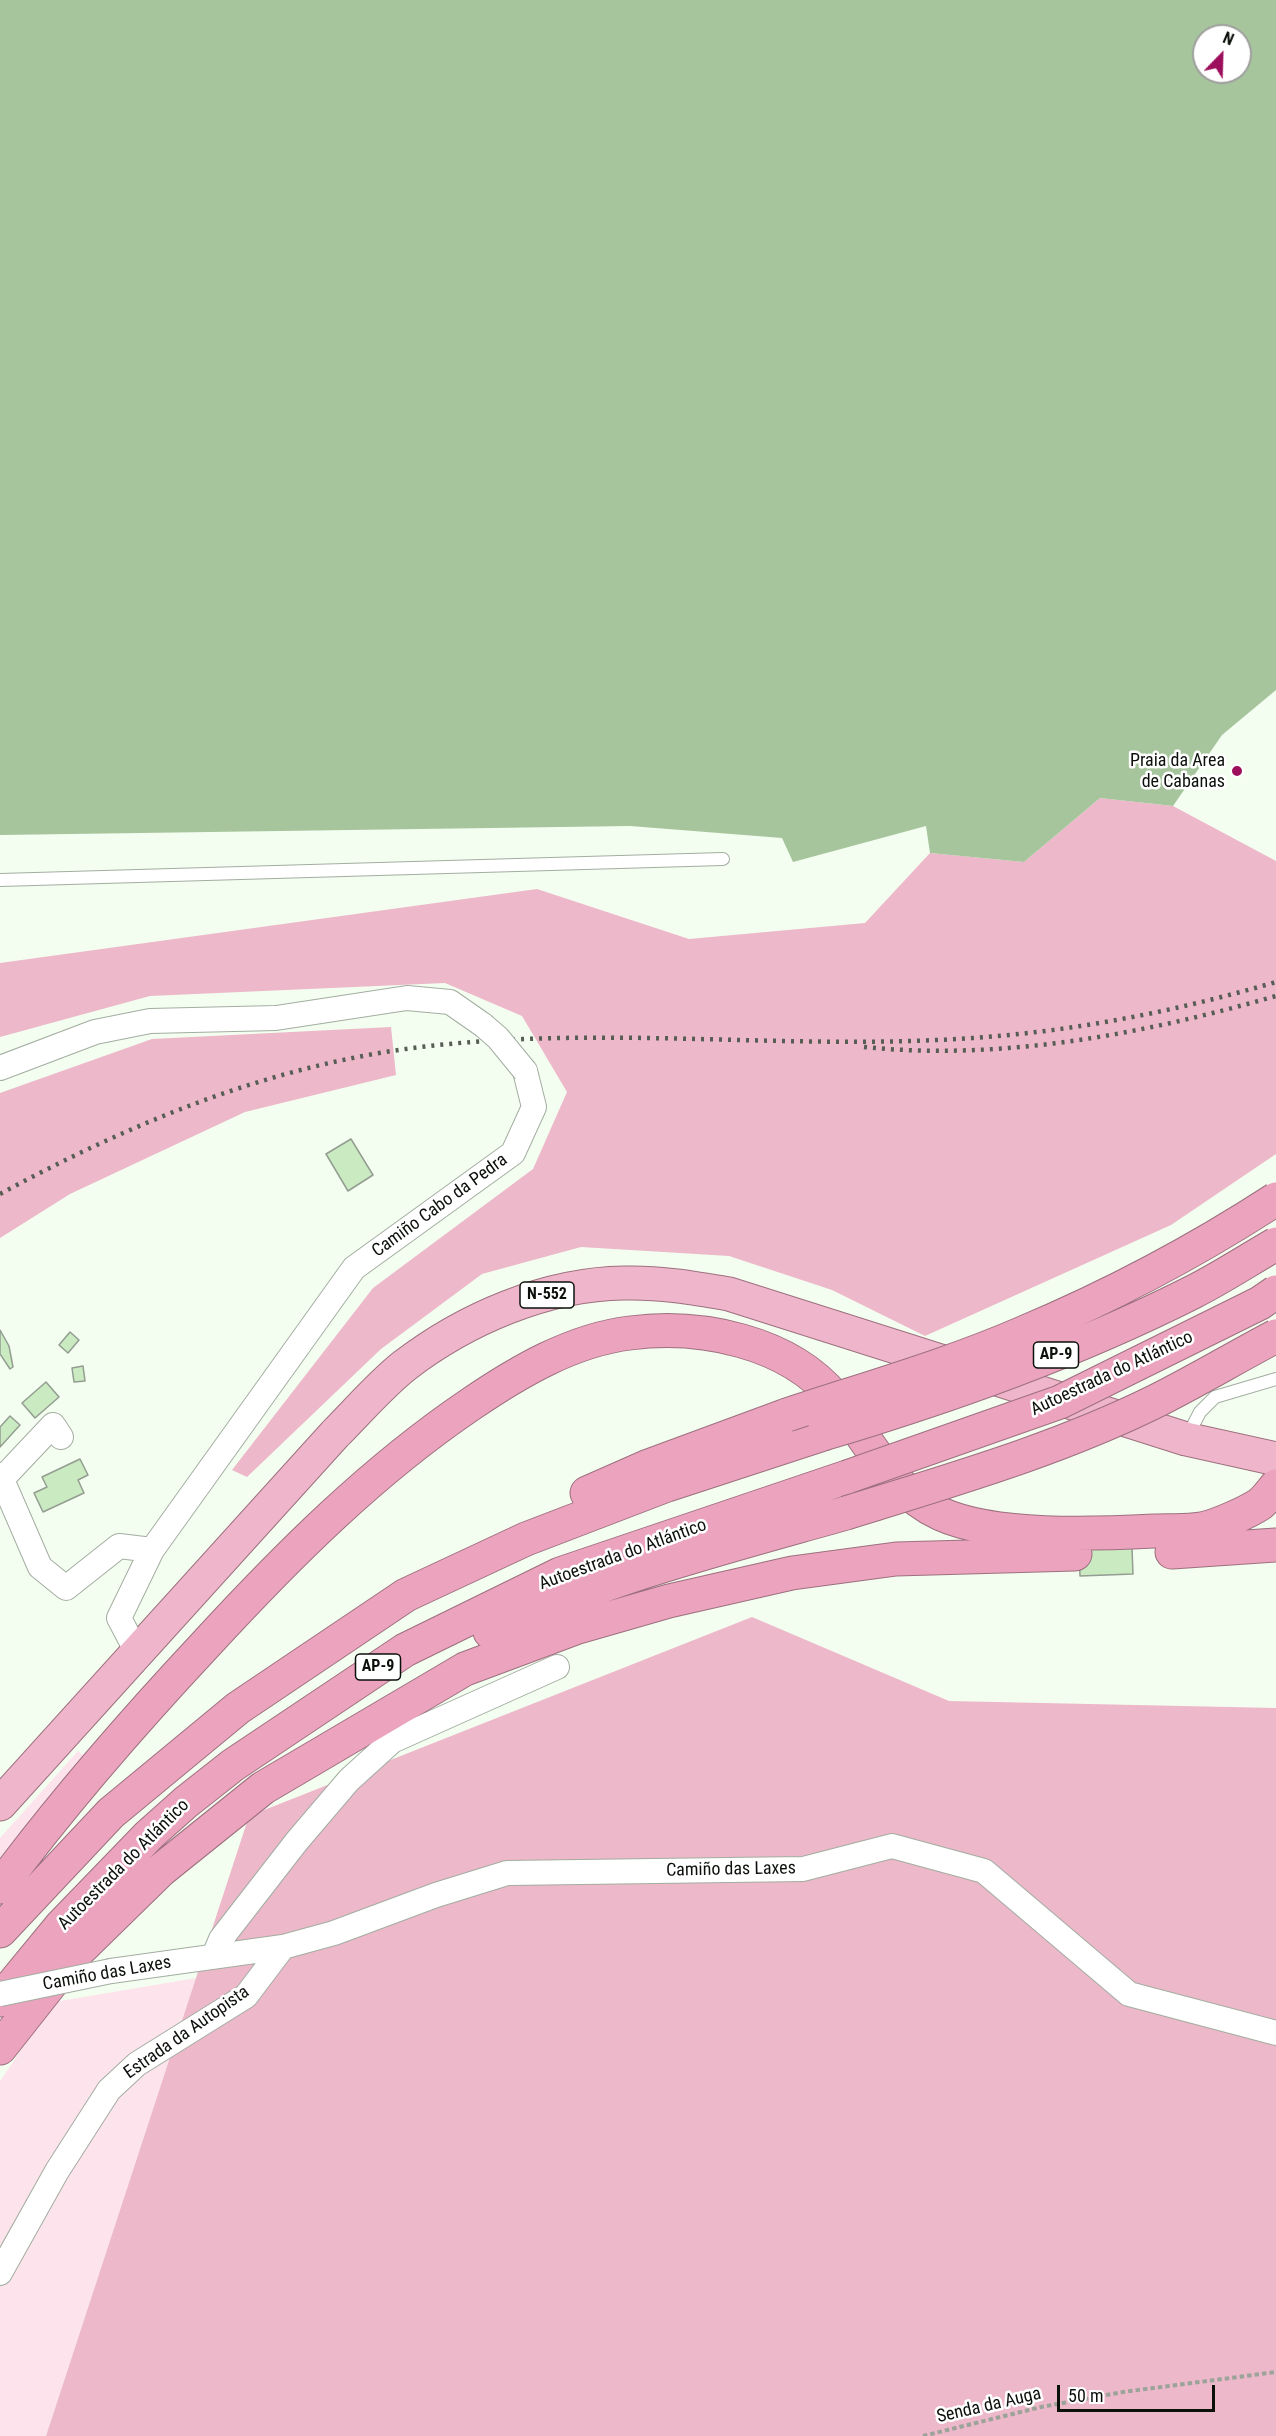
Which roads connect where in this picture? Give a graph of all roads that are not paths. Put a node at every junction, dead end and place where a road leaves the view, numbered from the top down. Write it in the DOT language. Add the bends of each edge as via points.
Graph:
graph roads {
  1 [pos="723,859"];
  2 [pos="0,880"];
  3 [pos="0,1068"];
  4 [pos="1276,1199"];
  5 [pos="1276,1244"];
  6 [pos="1276,1292"];
  7 [pos="1276,1335"];
  8 [pos="1276,1379"];
  9 [pos="61,1437"];
  10 [pos="1186,1439"];
  11 [pos="1276,1459"];
  12 [pos="1,1477"];
  13 [pos="1268,1495"];
  14 [pos="1276,1545"];
  15 [pos="152,1550"];
  16 [pos="138,1654"];
  17 [pos="557,1667"];
  18 [pos="0,1804"];
  19 [pos="111,1813"];
  20 [pos="0,1887"];
  21 [pos="61,1926"];
  22 [pos="0,1931"];
  23 [pos="282,1947"];
  24 [pos="214,1956"];
  25 [pos="0,1994"];
  26 [pos="0,2000"];
  27 [pos="1276,2033"];
  28 [pos="0,2048"];
  29 [pos="0,2273"];
  1 -- 2 [label="lane"];
  3 -- 15 [label="street, Camiño Cabo da Pedra, bridge" via="95,1032 150,1021 276,1018 407,998 450,1002 498,1038 525,1071 534,1107 513,1153 354,1268"];
  4 -- 19 [label="highway, bridge" via="1229,1230 1022,1334 646,1467 457,1552 335,1621 249,1678 166,1744"];
  5 -- 19 [label="highway, AP-9, bridge" via="1194,1292 1047,1359 929,1403 667,1485 526,1539 406,1595 238,1708"];
  6 -- 21 [label="highway, Autoestrada do Atlántico / AP-9, bridge" via="1060,1402 560,1574 405,1650 233,1764 149,1835"];
  7 -- 21 [label="highway, bridge" via="1155,1401 1074,1437 1014,1460 586,1592 505,1624 398,1675 288,1742 218,1795 119,1886"];
  8 -- 10 [label="lane" via="1215,1397 1200,1412"];
  9 -- 12 [label="street" via="53,1425"];
  10 -- 11 [label="highway, N-552"];
  10 -- 16 [label="highway, N-552" via="729,1294 623,1283 560,1291 483,1318 404,1366 335,1434"];
  12 -- 15 [label="street" via="40,1568 66,1588 119,1546"];
  13 -- 20 [label="highway" via="1204,1529 1102,1534 999,1530 940,1514 899,1486 832,1395 802,1369 778,1355 721,1336 685,1331 627,1333 599,1340 571,1349 501,1384 428,1434 341,1507 268,1577 135,1719"];
  14 -- 28 [label="highway" via="1173,1552 896,1559 792,1573 669,1601 575,1628 465,1669 263,1788 161,1870 72,1958"];
  15 -- 16 [label="street, Camiño Cabo da Pedra" via="119,1618"];
  16 -- 18 [label="highway, N-552"];
  17 -- 24 [label="street" via="392,1741 349,1780 297,1841 221,1939"];
  19 -- 22 [label="highway, AP-9"];
  21 -- 26 [label="highway, Autoestrada do Atlántico / AP-9"];
  23 -- 24 [label="street, Camiño das Laxes"];
  23 -- 27 [label="street, Camiño das Laxes" via="507,1873 803,1869 892,1846 984,1871 1129,1994"];
  23 -- 29 [label="street, Estrada da Autopista" via="246,1995 137,2064 109,2090 57,2171"];
  24 -- 25 [label="street, Camiño das Laxes, bridge" via="111,1971"];
}
